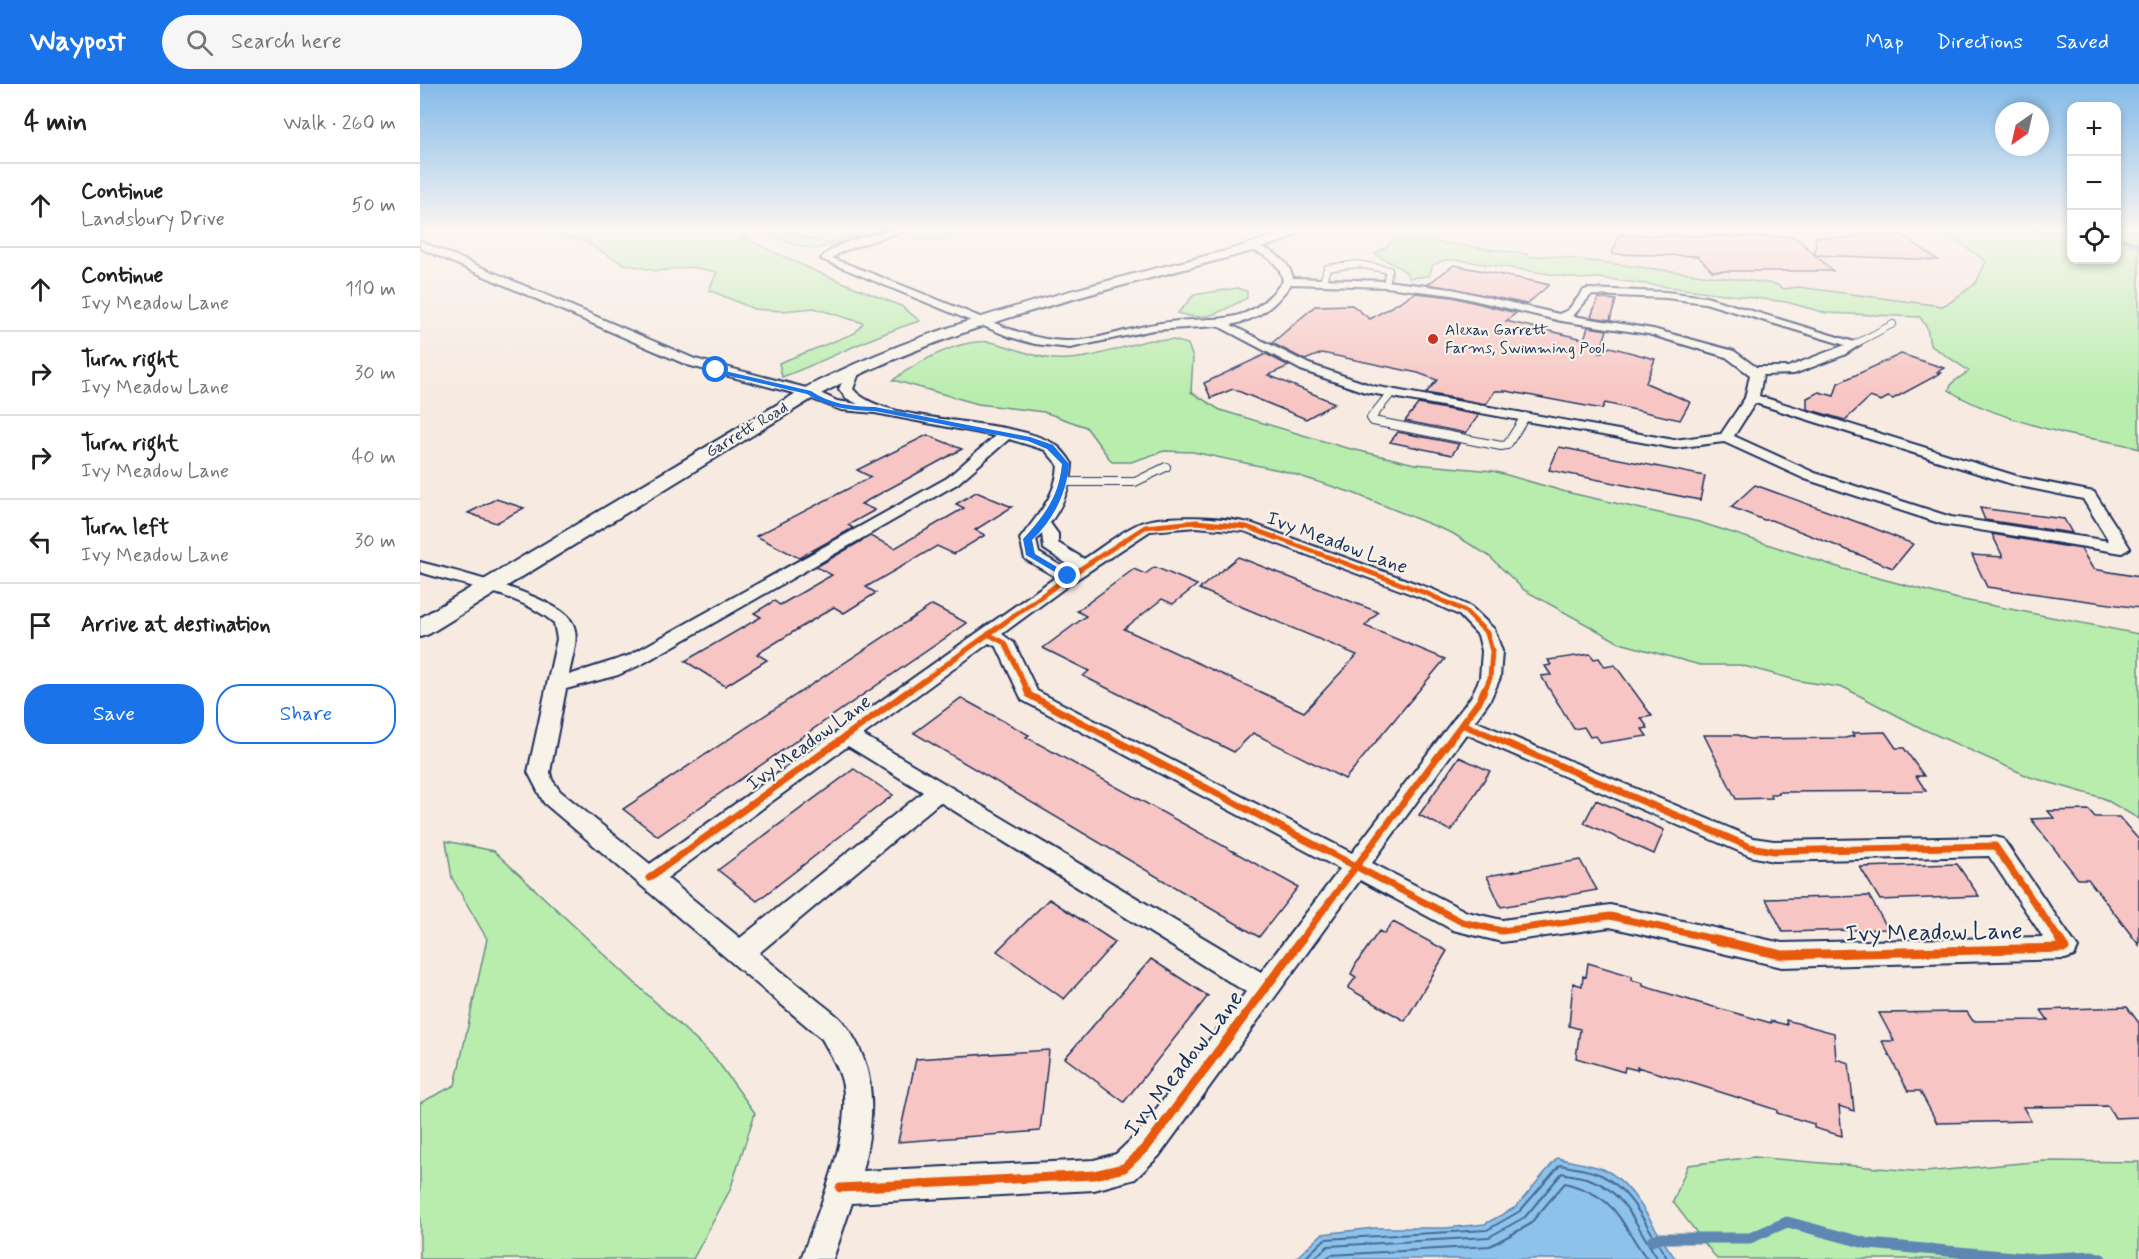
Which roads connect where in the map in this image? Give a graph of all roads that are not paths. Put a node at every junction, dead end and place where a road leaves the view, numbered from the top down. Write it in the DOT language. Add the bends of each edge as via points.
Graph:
graph roads {
  1 [pos="514,285"];
  2 [pos="891,285"];
  3 [pos="1110,285"];
  4 [pos="1285,285"];
  5 [pos="1393,285"];
  6 [pos="1561,318"];
  7 [pos="981,321"];
  8 [pos="1893,324"];
  9 [pos="1223,325"];
  10 [pos="1855,344"];
  11 [pos="855,368"];
  12 [pos="1753,371"];
  13 [pos="809,393"];
  14 [pos="1391,393"];
  15 [pos="1752,398"];
  16 [pos="875,409"];
  17 [pos="1525,417"];
  18 [pos="1005,435"];
  19 [pos="1726,438"];
  20 [pos="1166,467"];
  21 [pos="1064,482"];
  22 [pos="420,567"];
  23 [pos="1076,571"];
  24 [pos="488,588"];
  25 [pos="420,629"];
  26 [pos="988,634"];
  27 [pos="558,684"];
  28 [pos="1462,724"];
  29 [pos="847,735"];
  30 [pos="940,790"];
  31 [pos="1357,868"];
  32 [pos="649,879"];
  33 [pos="740,954"];
  34 [pos="1265,989"];
  35 [pos="840,1188"];
  36 [pos="817,1259"];
  1 -- 13 [label="street" via="691,362"];
  2 -- 7 [label="street"];
  3 -- 7 [label="street, Garrett Road"];
  4 -- 9 [label="street" via="1264,310"];
  5 -- 6 [label="street" via="1452,292"];
  6 -- 10 [label="street" via="1572,312 1588,292 1666,295 1706,300"];
  6 -- 12 [label="street" via="1649,331 1730,354"];
  7 -- 9 [label="street" via="1031,341 1060,346 1093,344 1154,327"];
  7 -- 11 [label="street, Garrett Road" via="908,345"];
  8 -- 10 [label="lane"];
  9 -- 14 [label="street" via="1305,367"];
  10 -- 12 [label="street" via="1790,371"];
  11 -- 13 [label="street, Garrett Road"];
  11 -- 16 [label="street" via="846,389"];
  12 -- 15 [label="street" via="1757,374"];
  13 -- 16 [label="street" via="819,400"];
  13 -- 24 [label="street, Garrett Road"];
  14 -- 17 [label="street"];
  14 -- 17 [label="lane" via="1371,418 1373,421 1502,446 1507,445"];
  15 -- 19 [label="street"];
  15 -- 19 [label="street" via="2020,482 2089,495 2122,548 1948,521 1810,476"];
  16 -- 18 [label="street"];
  17 -- 19 [label="street" via="1674,444"];
  18 -- 21 [label="street" via="1040,442 1057,452 1065,464"];
  18 -- 27 [label="street" via="968,469 934,491 645,654 610,670"];
  20 -- 21 [label="lane" via="1135,482"];
  21 -- 23 [label="street" via="1043,525 1028,539 1031,555"];
  22 -- 24 [label="street"];
  23 -- 26 [label="street, Ivy Meadow Lane"];
  23 -- 28 [label="street, Ivy Meadow Lane" via="1145,527 1231,524 1428,594 1465,611 1487,633 1492,651 1490,678"];
  24 -- 25 [label="street, Garrett Road"];
  24 -- 27 [label="street" via="542,607 563,622 566,639"];
  26 -- 29 [label="street, Ivy Meadow Lane"];
  26 -- 31 [label="street, Ivy Meadow Lane" via="1005,643 1029,695"];
  27 -- 32 [label="street" via="539,772 542,782 552,797"];
  28 -- 31 [label="street, Ivy Meadow Lane"];
  28 -- 31 [label="street, Ivy Meadow Lane" via="1750,847 1774,851 1995,846 2065,948 1782,955 1610,916 1502,932 1462,922"];
  29 -- 30 [label="street"];
  29 -- 32 [label="street, Ivy Meadow Lane"];
  30 -- 33 [label="street"];
  30 -- 34 [label="street"];
  31 -- 34 [label="street, Ivy Meadow Lane"];
  32 -- 33 [label="street"];
  33 -- 35 [label="street" via="832,1030 847,1056 858,1092 855,1133"];
  34 -- 35 [label="street, Ivy Meadow Lane" via="1148,1145 1124,1168 1094,1175"];
  35 -- 36 [label="street"];
}
